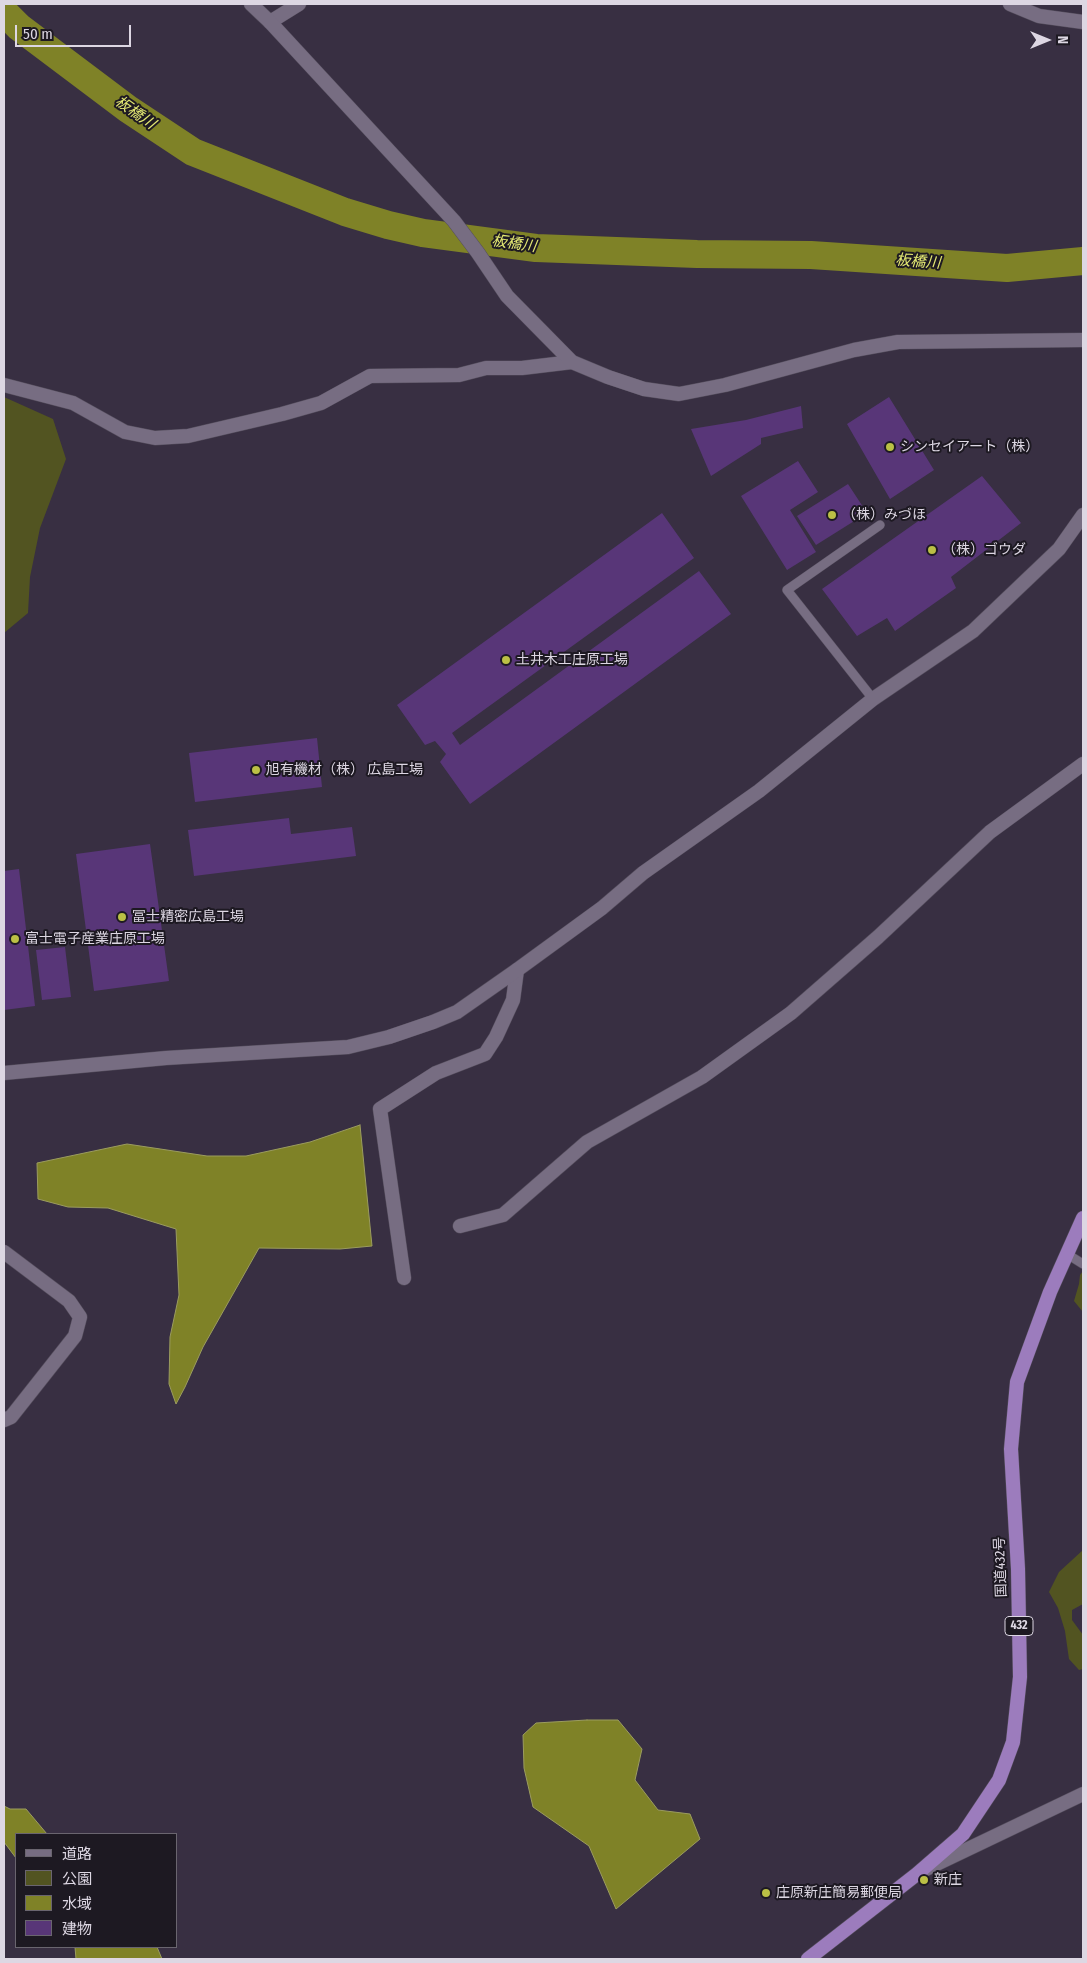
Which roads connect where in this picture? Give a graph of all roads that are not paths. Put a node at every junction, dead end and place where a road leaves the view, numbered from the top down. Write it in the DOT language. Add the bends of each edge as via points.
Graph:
graph roads {
  1 [pos="251,4"];
  2 [pos="299,4"];
  3 [pos="1010,4"];
  4 [pos="270,22"];
  5 [pos="1083,22"];
  6 [pos="1083,340"];
  7 [pos="572,362"];
  8 [pos="4,385"];
  9 [pos="1083,515"];
  10 [pos="880,525"];
  11 [pos="873,699"];
  12 [pos="1083,764"];
  13 [pos="517,970"];
  14 [pos="4,1073"];
  15 [pos="1083,1218"];
  16 [pos="460,1226"];
  17 [pos="4,1252"];
  18 [pos="1067,1254"];
  19 [pos="1083,1264"];
  20 [pos="404,1278"];
  21 [pos="4,1420"];
  22 [pos="1083,1794"];
  23 [pos="917,1874"];
  24 [pos="808,1959"];
  1 -- 4 [label="street"];
  2 -- 4 [label="street"];
  3 -- 5 [label="street" via="1039,16"];
  4 -- 7 [label="street" via="454,221 507,296"];
  6 -- 7 [label="street" via="898,342 679,394 644,389"];
  7 -- 8 [label="street" via="522,368 486,368 459,375 370,376 321,403 188,436 155,438 125,432 73,403"];
  9 -- 11 [label="street" via="1059,549 973,631"];
  10 -- 11 [label="lane" via="787,590"];
  11 -- 13 [label="street" via="759,791"];
  12 -- 16 [label="street" via="990,832 791,1013 702,1076 587,1142 503,1215"];
  13 -- 14 [label="street" via="463,1007 433,1022 348,1047 166,1058"];
  13 -- 20 [label="street" via="513,1000 485,1054 436,1073 380,1109"];
  15 -- 18 [label="highway, 国道432号 / 432"];
  17 -- 21 [label="street" via="69,1301 80,1317 75,1336 11,1417"];
  18 -- 19 [label="lane"];
  18 -- 23 [label="highway, 国道432号 / 432" via="1017,1382 1011,1450 1020,1677 1013,1742 998,1780 963,1834"];
  22 -- 23 [label="street"];
  23 -- 24 [label="highway, 国道432号 / 432"];
}
